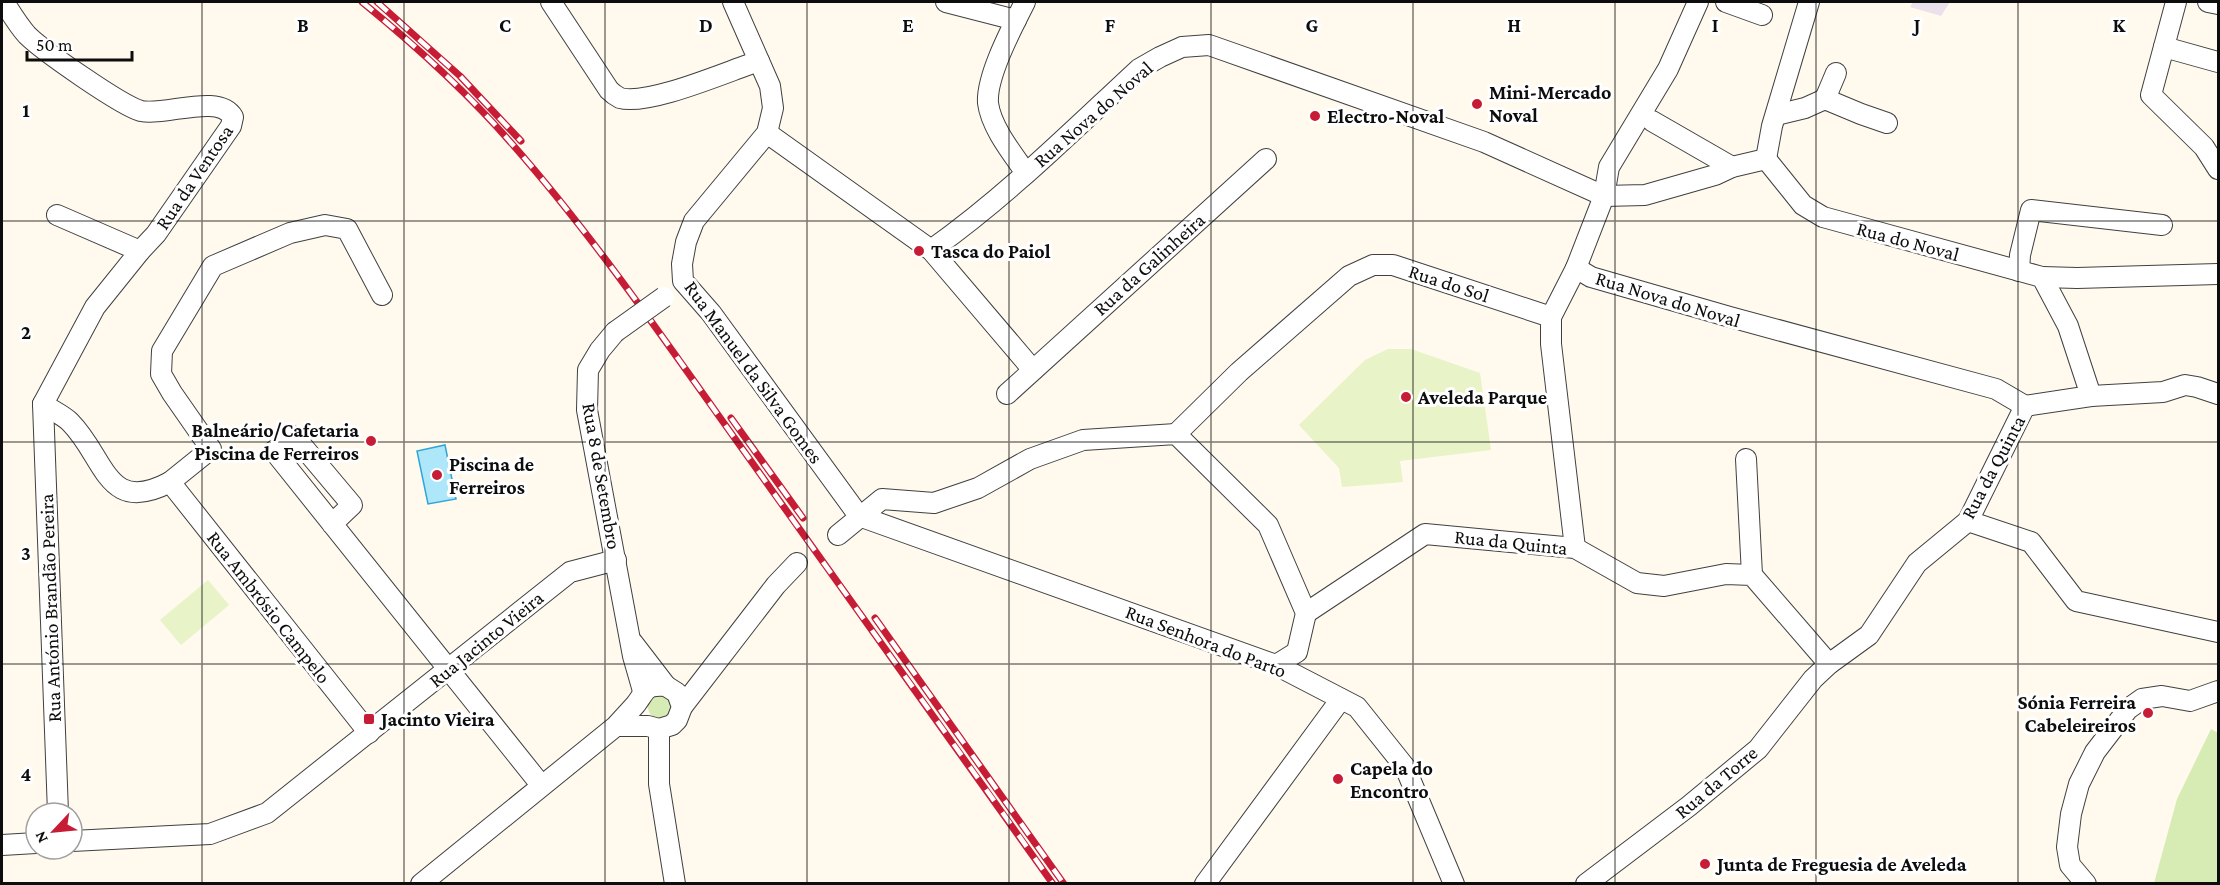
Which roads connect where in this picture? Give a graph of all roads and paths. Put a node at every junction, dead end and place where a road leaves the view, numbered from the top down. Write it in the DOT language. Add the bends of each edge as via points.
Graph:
graph roads {
  1 [pos="4,2"];
  2 [pos="551,2"];
  3 [pos="733,2"];
  4 [pos="946,2"];
  5 [pos="1025,2"];
  6 [pos="1698,2"];
  7 [pos="1726,2"];
  8 [pos="1809,2"];
  9 [pos="2175,2"];
  10 [pos="2208,2"];
  11 [pos="2218,4"];
  12 [pos="1762,15"];
  13 [pos="1016,20"];
  14 [pos="2164,47"];
  15 [pos="759,61"];
  16 [pos="2218,62"];
  17 [pos="1836,73"];
  18 [pos="1825,99"];
  19 [pos="1776,115"];
  20 [pos="1652,121"];
  21 [pos="1887,123"];
  22 [pos="767,133"];
  23 [pos="1266,159"];
  24 [pos="1766,159"];
  25 [pos="1732,167"];
  26 [pos="2218,169"];
  27 [pos="1026,172"];
  28 [pos="1604,196"];
  29 [pos="57,215"];
  30 [pos="2162,225"];
  31 [pos="931,249"];
  32 [pos="140,251"];
  33 [pos="1576,268"];
  34 [pos="2019,271"];
  35 [pos="2218,274"];
  36 [pos="2042,277"];
  37 [pos="683,281"];
  38 [pos="382,295"];
  39 [pos="1551,317"];
  40 [pos="1033,370"];
  41 [pos="1007,394"];
  42 [pos="2218,394"];
  43 [pos="2091,396"];
  44 [pos="43,404"];
  45 [pos="2025,406"];
  46 [pos="1176,434"];
  47 [pos="1746,459"];
  48 [pos="170,482"];
  49 [pos="859,516"];
  50 [pos="1968,521"];
  51 [pos="332,524"];
  52 [pos="838,535"];
  53 [pos="1575,548"];
  54 [pos="616,560"];
  55 [pos="797,563"];
  56 [pos="1752,575"];
  57 [pos="1306,613"];
  58 [pos="2218,632"];
  59 [pos="631,641"];
  60 [pos="1297,652"];
  61 [pos="1829,664"];
  62 [pos="1276,665"];
  63 [pos="448,670"];
  64 [pos="666,686"];
  65 [pos="2218,691"];
  66 [pos="640,696"];
  67 [pos="1337,697"];
  68 [pos="682,708"];
  69 [pos="616,726"];
  70 [pos="653,728"];
  71 [pos="369,733"];
  72 [pos="541,786"];
  73 [pos="58,801"];
  74 [pos="84,840"];
  75 [pos="24,843"];
  76 [pos="2,844"];
  77 [pos="447,863"];
  78 [pos="421,884"];
  79 [pos="451,884"];
  80 [pos="675,884"];
  81 [pos="1205,884"];
  82 [pos="1454,884"];
  83 [pos="1586,884"];
  84 [pos="2086,884"];
  1 -- 32 [label="street, Rua da Ventosa" via="28,36 50,54 140,111 197,106 229,111 231,126"];
  2 -- 15 [label="street" via="609,90 619,98 657,96"];
  3 -- 15 [label="street, Rua Manuel da Silva Gomes"];
  4 -- 13 [label="street"];
  5 -- 13 [label="street"];
  6 -- 28 [label="street" via="1668,69 1610,167"];
  7 -- 12 [label="street"];
  8 -- 19 [label="street"];
  9 -- 14 [label="street"];
  10 -- 11 [label="street"];
  13 -- 27 [label="street" via="990,80 988,103 1011,153"];
  14 -- 16 [label="street"];
  14 -- 26 [label="street" via="2151,95 2204,147"];
  15 -- 22 [label="street, Rua Manuel da Silva Gomes" via="770,86 773,108"];
  17 -- 18 [label="street"];
  18 -- 19 [label="street"];
  18 -- 21 [label="street"];
  19 -- 24 [label="street"];
  20 -- 25 [label="street"];
  22 -- 31 [label="street"];
  22 -- 37 [label="street, Rua Manuel da Silva Gomes" via="694,221 686,242"];
  23 -- 40 [label="street, Rua da Galinheira"];
  24 -- 25 [label="street"];
  24 -- 34 [label="street, Rua do Noval" via="1803,205 1822,217"];
  25 -- 28 [label="street" via="1645,195"];
  27 -- 28 [label="street, Rua Nova do Noval" via="1139,69 1182,46 1209,45 1484,142"];
  27 -- 31 [label="street, Rua Nova do Noval" via="958,231"];
  28 -- 33 [label="street, Rua Nova do Noval"];
  29 -- 32 [label="street"];
  30 -- 34 [label="street" via="2031,210"];
  31 -- 40 [label="street"];
  32 -- 44 [label="street, Rua da Ventosa" via="95,307"];
  33 -- 39 [label="street"];
  33 -- 45 [label="street, Rua Nova do Noval" via="1591,277 1730,318 1996,389"];
  34 -- 36 [label="street, Rua do Noval"];
  35 -- 36 [label="street, Rua do Noval"];
  36 -- 43 [label="street" via="2068,326"];
  37 -- 49 [label="street, Rua Manuel da Silva Gomes" via="711,313"];
  37 -- 54 [label="street, Rua 8 de Setembro, bridge" via="615,332 588,370 587,410"];
  38 -- 48 [label="street" via="347,229 325,225 290,233 213,266 162,351 161,374 211,449"];
  39 -- 46 [label="street, Rua do Sol" via="1393,265 1373,265 1349,276 1239,372"];
  39 -- 53 [label="street"];
  40 -- 41 [label="street, Rua da Galinheira"];
  42 -- 43 [label="street" via="2185,386 2163,392"];
  43 -- 45 [label="street"];
  44 -- 48 [label="street" via="70,422 117,488 132,494 153,491"];
  44 -- 73 [label="street, Rua António Brandão Pereira"];
  45 -- 50 [label="street, Rua da Quinta"];
  46 -- 49 [label="street" via="1083,440 1030,459 978,489 934,503 882,499"];
  46 -- 57 [label="street" via="1268,525"];
  47 -- 56 [label="street"];
  48 -- 71 [label="street, Rua Ambrósio Campelo"];
  49 -- 52 [label="street"];
  49 -- 62 [label="street, Rua Senhora do Parto"];
  50 -- 58 [label="street" via="2031,542 2076,601"];
  50 -- 61 [label="street, Rua da Quinta" via="1917,563 1869,635"];
  51 -- 63 [label="street"];
  53 -- 56 [label="street, Rua da Quinta" via="1636,583 1664,586 1726,574"];
  53 -- 57 [label="street, Rua da Quinta" via="1425,534"];
  54 -- 59 [label="street, Rua 8 de Setembro"];
  54 -- 63 [label="street, Rua Jacinto Vieira" via="570,572"];
  55 -- 68 [label="street"];
  56 -- 61 [label="street"];
  57 -- 60 [label="street"];
  59 -- 64 [label="street, Rua 8 de Setembro"];
  59 -- 66 [label="street, Rua 8 de Setembro"];
  60 -- 62 [label="street"];
  60 -- 67 [label="street"];
  61 -- 83 [label="street, Rua da Torre" via="1758,750"];
  62 -- 67 [label="street, Rua Senhora do Parto"];
  63 -- 71 [label="street, Rua Jacinto Vieira"];
  63 -- 72 [label="street"];
  64 -- 66 [label="street" via="655,685"];
  64 -- 68 [label="street" via="677,693"];
  65 -- 84 [label="street" via="2190,701 2162,696 2142,699 2128,709 2095,752 2079,784 2067,847 2070,865"];
  66 -- 69 [label="street"];
  66 -- 70 [label="street" via="639,716"];
  67 -- 81 [label="street"];
  67 -- 82 [label="street, Rua Senhora do Parto" via="1357,707 1405,767"];
  68 -- 70 [label="street" via="677,720 666,728"];
  69 -- 70 [label="street"];
  69 -- 72 [label="street"];
  70 -- 80 [label="street"];
  71 -- 74 [label="street, Rua Jacinto Vieira" via="267,813 210,834"];
  72 -- 77 [label="street"];
  75 -- 76 [label="street"];
  77 -- 78 [label="street"];
  77 -- 79 [label="street"];
}
